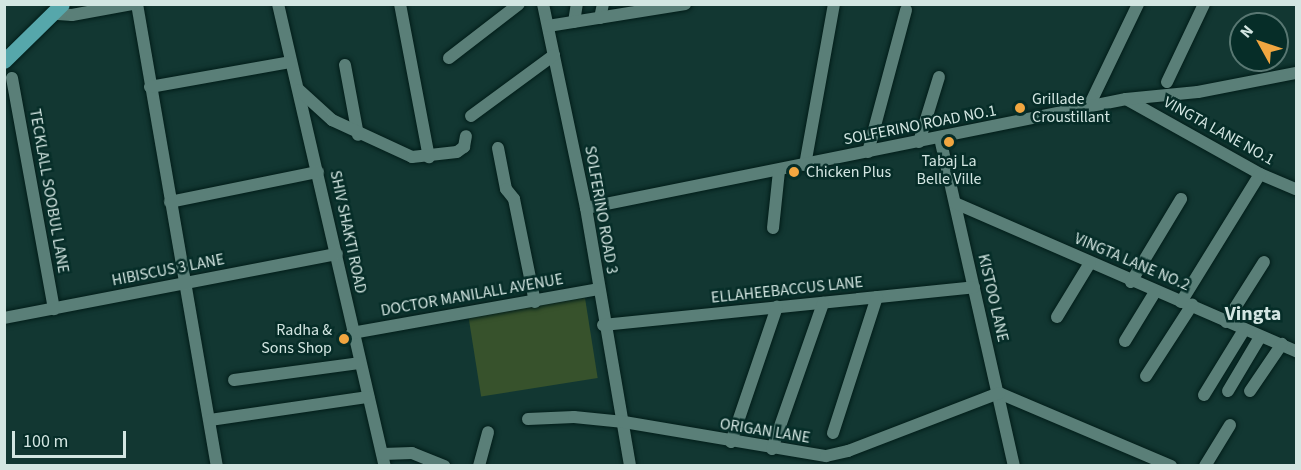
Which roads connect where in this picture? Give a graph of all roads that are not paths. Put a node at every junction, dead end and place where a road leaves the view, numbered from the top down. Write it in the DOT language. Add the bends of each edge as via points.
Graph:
graph roads {
  1 [pos="75,4"];
  2 [pos="132,4"];
  3 [pos="137,4"];
  4 [pos="278,4"];
  5 [pos="400,4"];
  6 [pos="519,4"];
  7 [pos="543,4"];
  8 [pos="577,4"];
  9 [pos="603,4"];
  10 [pos="834,4"];
  11 [pos="1138,4"];
  12 [pos="1204,4"];
  13 [pos="682,5"];
  14 [pos="639,8"];
  15 [pos="906,9"];
  16 [pos="57,12"];
  17 [pos="600,18"];
  18 [pos="574,22"];
  19 [pos="548,26"];
  20 [pos="554,56"];
  21 [pos="449,58"];
  22 [pos="4,61"];
  23 [pos="290,62"];
  24 [pos="345,65"];
  25 [pos="1296,73"];
  26 [pos="939,77"];
  27 [pos="12,78"];
  28 [pos="1167,82"];
  29 [pos="150,87"];
  30 [pos="298,89"];
  31 [pos="1126,99"];
  32 [pos="1089,106"];
  33 [pos="471,116"];
  34 [pos="358,135"];
  35 [pos="466,136"];
  36 [pos="940,138"];
  37 [pos="919,142"];
  38 [pos="498,148"];
  39 [pos="868,152"];
  40 [pos="429,157"];
  41 [pos="805,165"];
  42 [pos="779,171"];
  43 [pos="318,172"];
  44 [pos="1260,174"];
  45 [pos="1296,189"];
  46 [pos="1181,199"];
  47 [pos="170,202"];
  48 [pos="955,203"];
  49 [pos="586,208"];
  50 [pos="773,228"];
  51 [pos="337,254"];
  52 [pos="1264,262"];
  53 [pos="1090,263"];
  54 [pos="1131,282"];
  55 [pos="184,284"];
  56 [pos="974,287"];
  57 [pos="597,289"];
  58 [pos="1155,292"];
  59 [pos="878,297"];
  60 [pos="535,302"];
  61 [pos="823,303"];
  62 [pos="1186,303"];
  63 [pos="777,307"];
  64 [pos="54,309"];
  65 [pos="1057,317"];
  66 [pos="4,318"];
  67 [pos="1226,322"];
  68 [pos="603,325"];
  69 [pos="1244,330"];
  70 [pos="352,333"];
  71 [pos="1260,337"];
  72 [pos="1125,341"];
  73 [pos="1282,344"];
  74 [pos="1296,351"];
  75 [pos="359,363"];
  76 [pos="1146,376"];
  77 [pos="234,380"];
  78 [pos="1228,391"];
  79 [pos="1250,391"];
  80 [pos="999,393"];
  81 [pos="1204,395"];
  82 [pos="368,397"];
  83 [pos="528,419"];
  84 [pos="210,420"];
  85 [pos="624,422"];
  86 [pos="1230,425"];
  87 [pos="488,432"];
  88 [pos="833,433"];
  89 [pos="731,442"];
  90 [pos="772,449"];
  91 [pos="384,460"];
  92 [pos="217,465"];
  93 [pos="444,465"];
  94 [pos="479,465"];
  95 [pos="630,465"];
  96 [pos="1014,465"];
  97 [pos="1171,465"];
  98 [pos="1204,465"];
  1 -- 16 [label="main road"];
  2 -- 16 [label="street" via="72,15"];
  3 -- 29 [label="street"];
  4 -- 23 [label="street, SHIV SHAKTI ROAD"];
  5 -- 40 [label="street"];
  6 -- 21 [label="street"];
  7 -- 19 [label="street, SOLFERINO ROAD 3"];
  8 -- 18 [label="street"];
  9 -- 17 [label="street"];
  10 -- 41 [label="street"];
  11 -- 32 [label="street"];
  12 -- 28 [label="street"];
  13 -- 14 [label="street"];
  14 -- 17 [label="street"];
  15 -- 39 [label="street"];
  16 -- 22 [label="main road"];
  17 -- 18 [label="street"];
  18 -- 19 [label="street"];
  19 -- 20 [label="street, SOLFERINO ROAD 3"];
  20 -- 33 [label="street"];
  20 -- 49 [label="street, SOLFERINO ROAD 3"];
  23 -- 29 [label="street"];
  23 -- 30 [label="street, SHIV SHAKTI ROAD"];
  24 -- 34 [label="street"];
  25 -- 31 [label="street, SOLFERINO ROAD NO.1" via="1198,92"];
  26 -- 37 [label="street"];
  27 -- 64 [label="street, TECKLALL SOOBUL LANE"];
  29 -- 47 [label="street"];
  30 -- 34 [label="street" via="332,120"];
  30 -- 43 [label="street, SHIV SHAKTI ROAD"];
  31 -- 32 [label="street, SOLFERINO ROAD NO.1"];
  31 -- 44 [label="street, VINGTA LANE NO.1"];
  32 -- 36 [label="street, SOLFERINO ROAD NO.1"];
  34 -- 40 [label="street" via="412,157"];
  35 -- 40 [label="street" via="461,150"];
  36 -- 37 [label="street, SOLFERINO ROAD NO.1"];
  36 -- 48 [label="street, KISTOO LANE"];
  37 -- 39 [label="street, SOLFERINO ROAD NO.1"];
  38 -- 60 [label="street" via="506,189 514,199"];
  39 -- 41 [label="street, SOLFERINO ROAD NO.1"];
  41 -- 42 [label="street, SOLFERINO ROAD NO.1"];
  42 -- 49 [label="street, SOLFERINO ROAD NO.1"];
  42 -- 50 [label="street"];
  43 -- 47 [label="street"];
  43 -- 51 [label="street, SHIV SHAKTI ROAD"];
  44 -- 45 [label="street, VINGTA LANE NO.1"];
  44 -- 62 [label="street"];
  46 -- 54 [label="street"];
  47 -- 55 [label="street"];
  48 -- 53 [label="street, VINGTA LANE NO.2"];
  48 -- 56 [label="street, KISTOO LANE"];
  49 -- 57 [label="street, SOLFERINO ROAD 3"];
  51 -- 55 [label="street, HIBISCUS 3 LANE"];
  51 -- 70 [label="street, SHIV SHAKTI ROAD"];
  52 -- 67 [label="street"];
  53 -- 54 [label="street, VINGTA LANE NO.2"];
  53 -- 65 [label="street"];
  54 -- 58 [label="street, VINGTA LANE NO.2"];
  55 -- 64 [label="street, HIBISCUS 3 LANE"];
  55 -- 84 [label="street"];
  56 -- 59 [label="street, ELLAHEEBACCUS LANE"];
  56 -- 80 [label="street, KISTOO LANE"];
  57 -- 60 [label="street, DOCTOR MANILALL AVENUE"];
  57 -- 68 [label="street, SOLFERINO ROAD 3"];
  58 -- 62 [label="street, VINGTA LANE NO.2"];
  58 -- 72 [label="street"];
  59 -- 61 [label="street, ELLAHEEBACCUS LANE"];
  59 -- 88 [label="street"];
  60 -- 70 [label="street, DOCTOR MANILALL AVENUE"];
  61 -- 63 [label="street, ELLAHEEBACCUS LANE"];
  61 -- 90 [label="street"];
  62 -- 67 [label="street, VINGTA LANE NO.2"];
  62 -- 76 [label="street"];
  63 -- 68 [label="street, ELLAHEEBACCUS LANE"];
  63 -- 89 [label="street"];
  64 -- 66 [label="street, HIBISCUS 3 LANE"];
  67 -- 69 [label="street, VINGTA LANE NO.2"];
  68 -- 85 [label="street, SOLFERINO ROAD 3"];
  69 -- 71 [label="street, VINGTA LANE NO.2"];
  69 -- 81 [label="street"];
  70 -- 75 [label="street, SHIV SHAKTI ROAD"];
  71 -- 73 [label="street, VINGTA LANE NO.2"];
  71 -- 78 [label="street"];
  73 -- 74 [label="street, VINGTA LANE NO.2"];
  73 -- 79 [label="street"];
  75 -- 77 [label="street"];
  75 -- 82 [label="street, SHIV SHAKTI ROAD"];
  80 -- 90 [label="street, ORIGAN LANE" via="848,451 811,456"];
  80 -- 96 [label="street, KISTOO LANE"];
  80 -- 97 [label="street"];
  82 -- 84 [label="street"];
  82 -- 91 [label="street, SHIV SHAKTI ROAD"];
  83 -- 85 [label="street, ORIGAN LANE" via="574,417"];
  84 -- 92 [label="street"];
  85 -- 89 [label="street, ORIGAN LANE"];
  85 -- 95 [label="street, SOLFERINO ROAD 3"];
  86 -- 98 [label="street"];
  87 -- 94 [label="street"];
  89 -- 90 [label="street, ORIGAN LANE"];
  91 -- 93 [label="street" via="412,453"];
}
